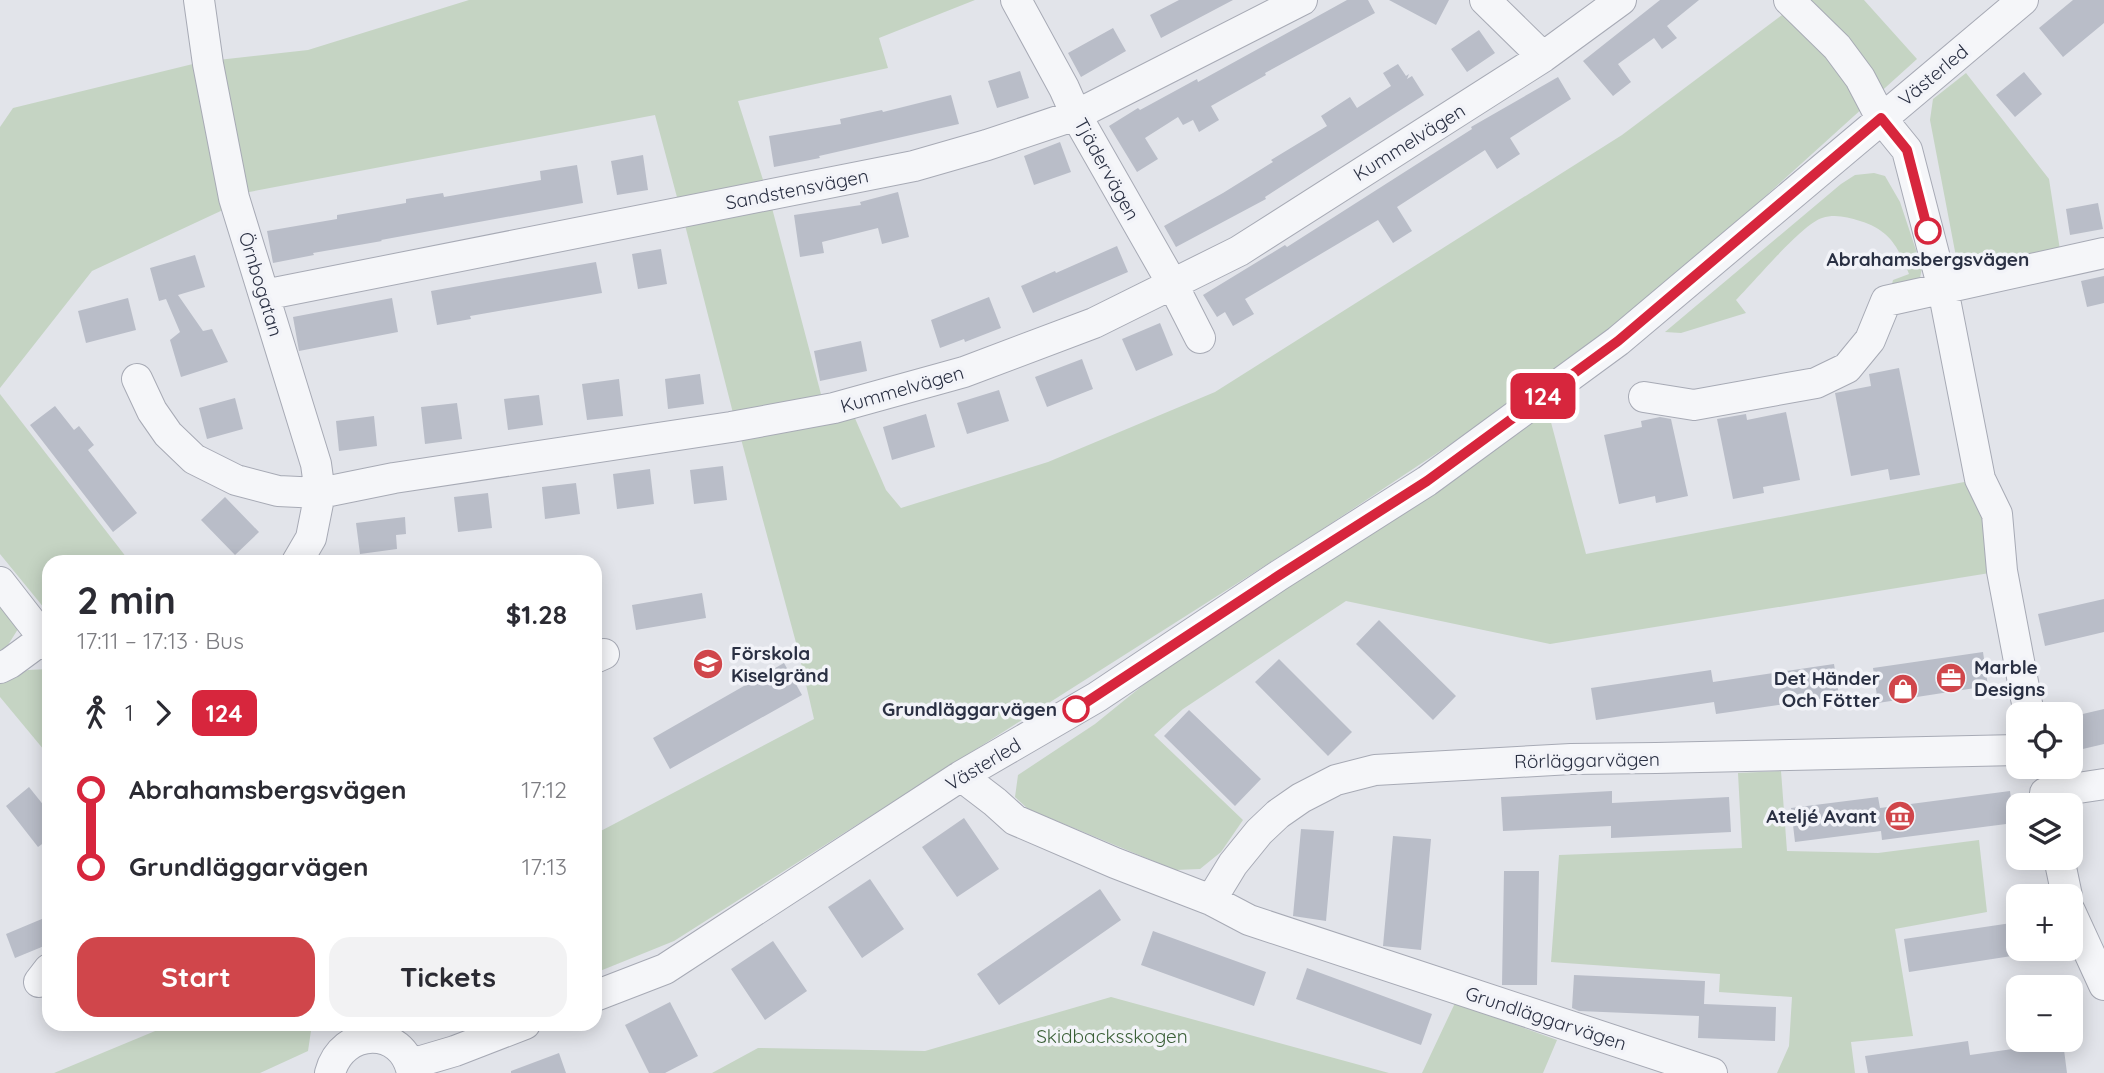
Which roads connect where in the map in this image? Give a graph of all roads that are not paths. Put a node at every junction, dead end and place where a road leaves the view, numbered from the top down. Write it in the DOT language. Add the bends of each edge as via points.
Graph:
graph roads {
  1 [pos="199,0"];
  2 [pos="1016,0"];
  3 [pos="1302,0"];
  4 [pos="1485,0"];
  5 [pos="1621,0"];
  6 [pos="1789,0"];
  7 [pos="2023,0"];
  8 [pos="1543,57"];
  9 [pos="1076,115"];
  10 [pos="1881,118"];
  11 [pos="2104,253"];
  12 [pos="1173,285"];
  13 [pos="1942,289"];
  14 [pos="264,295"];
  15 [pos="1200,338"];
  16 [pos="137,379"];
  17 [pos="1644,397"];
  18 [pos="320,493"];
  19 [pos="302,555"];
  20 [pos="0,582"];
  21 [pos="42,637"];
  22 [pos="42,644"];
  23 [pos="0,668"];
  24 [pos="2027,702"];
  25 [pos="2006,750"];
  26 [pos="961,776"];
  27 [pos="2104,784"];
  28 [pos="2044,788"];
  29 [pos="1211,900"];
  30 [pos="2083,939"];
  31 [pos="2104,985"];
  32 [pos="602,993"];
  33 [pos="507,1031"];
  34 [pos="348,1033"];
  35 [pos="411,1069"];
  36 [pos="330,1073"];
  37 [pos="1712,1073"];
  1 -- 14 [label="street, Örnbogatan" via="234,198"];
  2 -- 9 [label="street, Tjädervägen"];
  3 -- 9 [label="street, Sandstensvägen"];
  4 -- 8 [label="street"];
  5 -- 8 [label="street, Kummelvägen"];
  6 -- 10 [label="street" via="1837,47"];
  7 -- 10 [label="street, Västerled"];
  8 -- 12 [label="street, Kummelvägen" via="1239,251"];
  9 -- 12 [label="street, Tjädervägen"];
  9 -- 14 [label="street, Sandstensvägen" via="914,166"];
  10 -- 13 [label="street" via="1907,150"];
  10 -- 26 [label="street, Västerled" via="1618,341 1427,481 1097,697"];
  11 -- 13 [label="street"];
  12 -- 15 [label="street, Tjädervägen"];
  12 -- 18 [label="street, Kummelvägen" via="1094,323 964,372 834,408"];
  13 -- 17 [label="street" via="1886,301 1870,340 1847,368 1815,383 1694,405"];
  13 -- 24 [label="street" via="1980,479 1997,514 2002,571"];
  14 -- 18 [label="street, Örnbogatan" via="316,464"];
  16 -- 18 [label="street, Kummelvägen" via="168,434 194,459 236,480 278,491"];
  18 -- 19 [label="street, Örnbogatan" via="311,538"];
  20 -- 21 [label="street"];
  22 -- 23 [label="street"];
  25 -- 29 [label="street, Rörläggarvägen" via="1571,759 1376,770 1336,780 1278,814 1233,864"];
  26 -- 29 [label="street, Grundläggarvägen" via="1015,820"];
  26 -- 32 [label="street, Västerled" via="665,970"];
  27 -- 28 [label="street"];
  29 -- 37 [label="street, Grundläggarvägen" via="1249,920"];
  30 -- 31 [label="street"];
  33 -- 35 [label="street"];
  34 -- 35 [label="street" via="389,1041 403,1052"];
  34 -- 36 [label="street"];
}
